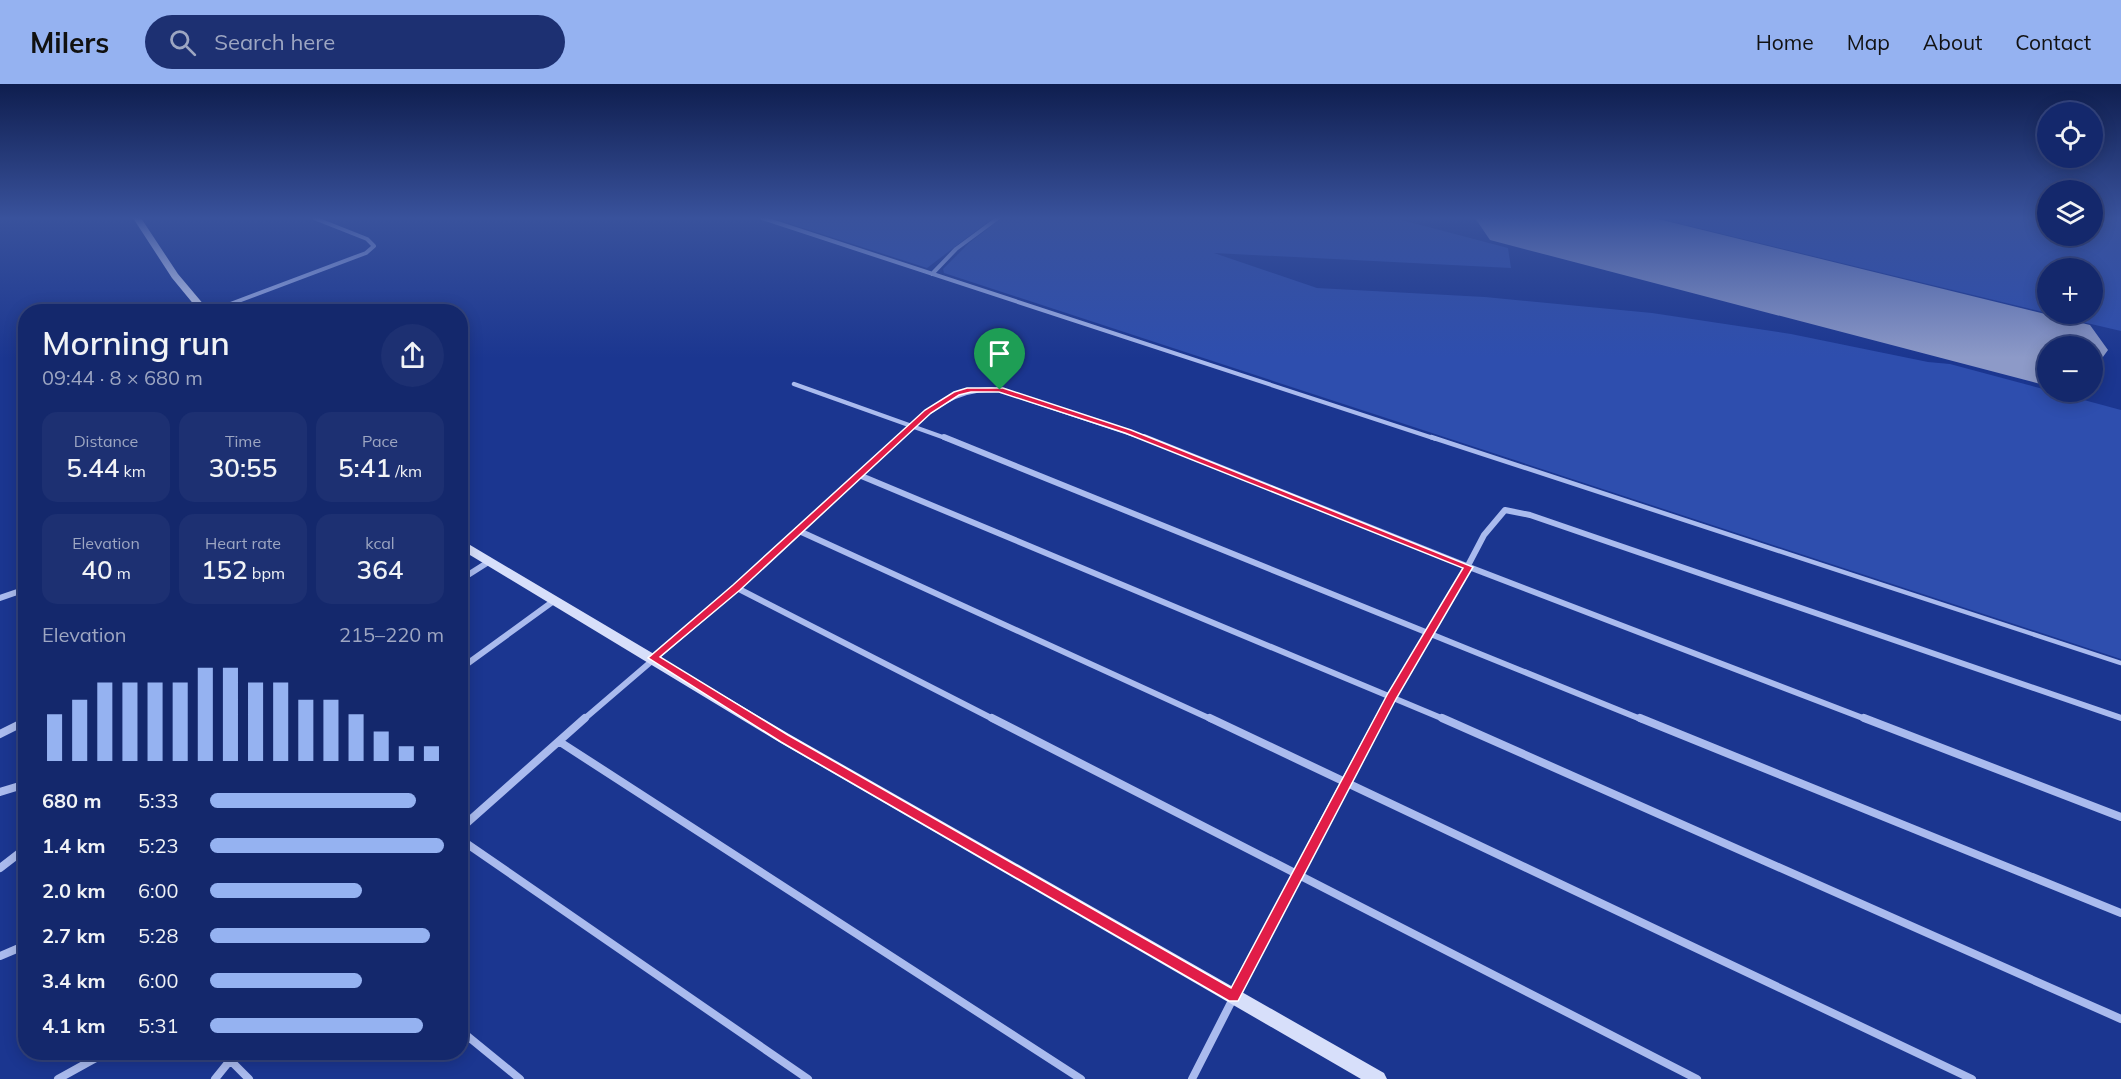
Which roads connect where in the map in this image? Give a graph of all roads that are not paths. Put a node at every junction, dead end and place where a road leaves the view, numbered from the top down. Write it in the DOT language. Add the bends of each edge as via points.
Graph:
graph roads {
  1 [pos="167,264"];
  2 [pos="335,264"];
  3 [pos="903,264"];
  4 [pos="941,264"];
  5 [pos="932,274"];
  6 [pos="200,304"];
  7 [pos="229,304"];
  8 [pos="794,384"];
  9 [pos="914,425"];
  10 [pos="859,475"];
  11 [pos="797,530"];
  12 [pos="468,548"];
  13 [pos="490,561"];
  14 [pos="1468,567"];
  15 [pos="468,575"];
  16 [pos="737,588"];
  17 [pos="18,592"];
  18 [pos="0,598"];
  19 [pos="555,600"];
  20 [pos="1428,633"];
  21 [pos="653,658"];
  22 [pos="468,663"];
  23 [pos="2121,663"];
  24 [pos="1392,696"];
  25 [pos="2121,718"];
  26 [pos="18,725"];
  27 [pos="0,734"];
  28 [pos="560,742"];
  29 [pos="1347,781"];
  30 [pos="18,786"];
  31 [pos="0,792"];
  32 [pos="2121,817"];
  33 [pos="468,822"];
  34 [pos="468,845"];
  35 [pos="18,855"];
  36 [pos="0,868"];
  37 [pos="1298,875"];
  38 [pos="2121,913"];
  39 [pos="18,948"];
  40 [pos="0,956"];
  41 [pos="1234,997"];
  42 [pos="2121,1019"];
  43 [pos="468,1037"];
  44 [pos="92,1060"];
  45 [pos="231,1060"];
  46 [pos="235,1060"];
  47 [pos="58,1079"];
  48 [pos="215,1079"];
  49 [pos="249,1079"];
  50 [pos="520,1079"];
  51 [pos="808,1079"];
  52 [pos="1081,1079"];
  53 [pos="1192,1079"];
  54 [pos="1378,1079"];
  55 [pos="1697,1079"];
  56 [pos="1972,1079"];
  1 -- 6 [label="street"];
  2 -- 7 [label="lane"];
  3 -- 5 [label="lane"];
  4 -- 5 [label="lane"];
  5 -- 23 [label="lane"];
  8 -- 9 [label="street"];
  9 -- 10 [label="street"];
  9 -- 14 [label="street" via="957,393 970,389 1000,390 1128,431"];
  9 -- 20 [label="street"];
  10 -- 11 [label="street"];
  10 -- 24 [label="street"];
  11 -- 16 [label="street"];
  11 -- 29 [label="street"];
  12 -- 13 [label="street"];
  13 -- 15 [label="street"];
  13 -- 19 [label="street"];
  14 -- 20 [label="street"];
  14 -- 25 [label="street" via="1493,518 1505,510 1530,515"];
  14 -- 32 [label="street"];
  16 -- 21 [label="street"];
  16 -- 37 [label="street"];
  17 -- 18 [label="street"];
  19 -- 21 [label="street"];
  19 -- 22 [label="street"];
  20 -- 24 [label="street"];
  20 -- 38 [label="street"];
  21 -- 28 [label="street"];
  21 -- 41 [label="street" via="784,738"];
  24 -- 29 [label="street"];
  24 -- 42 [label="street"];
  26 -- 27 [label="street"];
  28 -- 33 [label="street"];
  28 -- 52 [label="street"];
  29 -- 37 [label="street"];
  29 -- 56 [label="street"];
  30 -- 31 [label="street"];
  34 -- 51 [label="street"];
  35 -- 36 [label="street"];
  37 -- 41 [label="street"];
  37 -- 55 [label="street"];
  39 -- 40 [label="street"];
  41 -- 53 [label="street"];
  41 -- 54 [label="street"];
  43 -- 50 [label="street"];
  44 -- 47 [label="street"];
  45 -- 48 [label="street"];
  46 -- 49 [label="street"];
}
